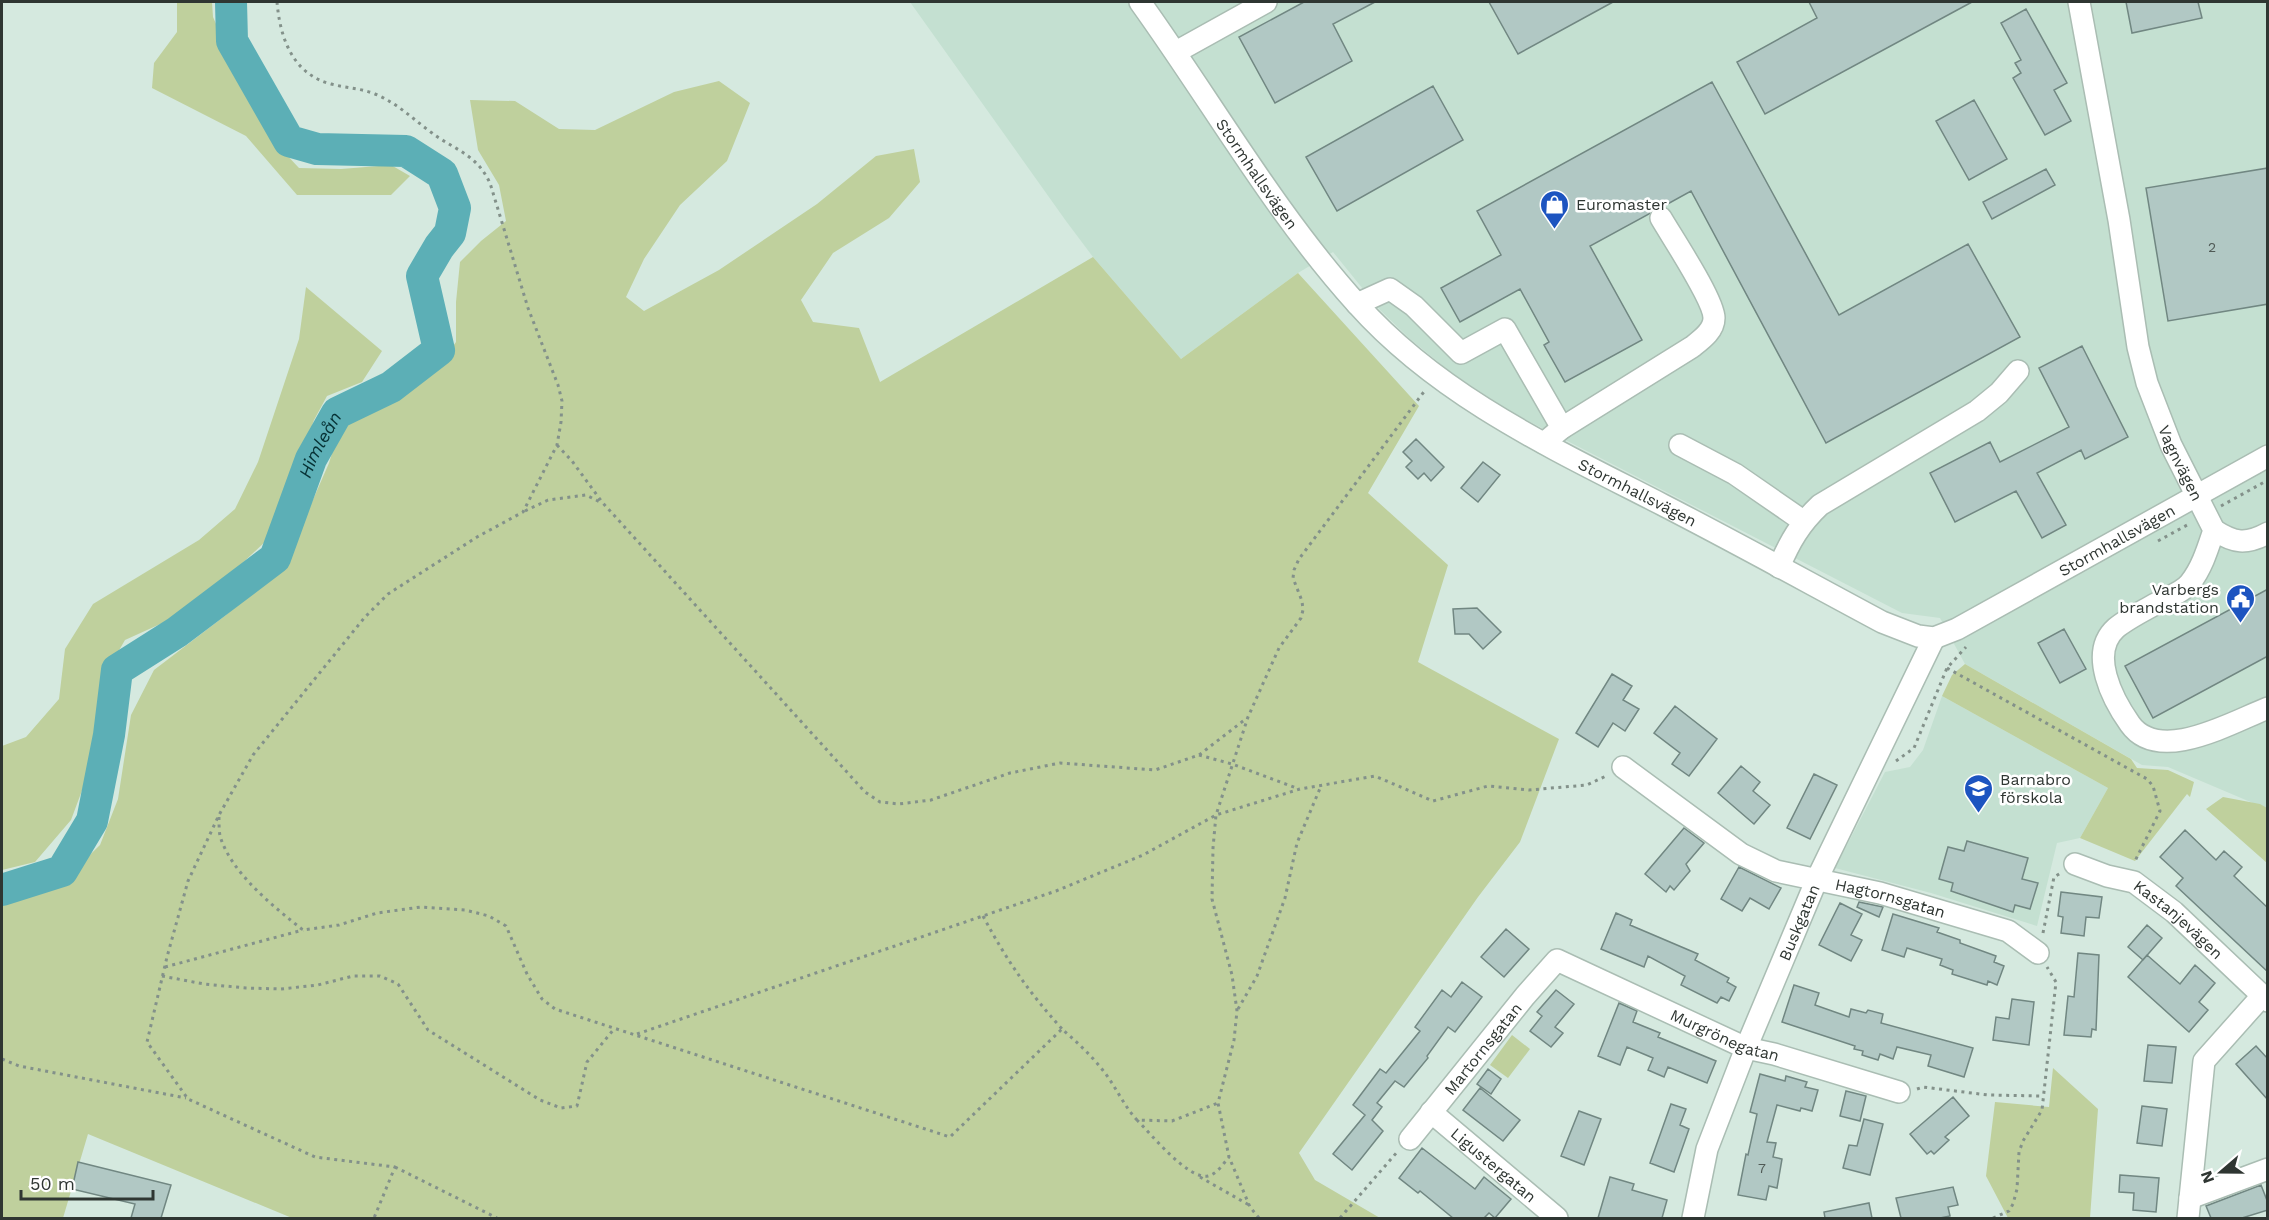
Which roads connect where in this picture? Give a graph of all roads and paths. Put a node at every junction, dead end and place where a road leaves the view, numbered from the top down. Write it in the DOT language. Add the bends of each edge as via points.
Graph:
graph roads {
  1 [pos="277,2"];
  2 [pos="1140,2"];
  3 [pos="1266,2"];
  4 [pos="2079,2"];
  5 [pos="1176,52"];
  6 [pos="1661,219"];
  7 [pos="1357,304"];
  8 [pos="2018,371"];
  9 [pos="1435,376"];
  10 [pos="1562,428"];
  11 [pos="1544,443"];
  12 [pos="557,445"];
  13 [pos="1680,445"];
  14 [pos="2268,456"];
  15 [pos="2268,480"];
  16 [pos="2197,495"];
  17 [pos="602,502"];
  18 [pos="523,512"];
  19 [pos="1803,521"];
  20 [pos="2210,522"];
  21 [pos="2268,533"];
  22 [pos="2158,541"];
  23 [pos="1779,567"];
  24 [pos="1934,638"];
  25 [pos="1973,641"];
  26 [pos="1947,668"];
  27 [pos="2268,708"];
  28 [pos="1248,717"];
  29 [pos="1198,755"];
  30 [pos="1877,759"];
  31 [pos="1232,764"];
  32 [pos="1623,768"];
  33 [pos="1322,786"];
  34 [pos="1300,789"];
  35 [pos="219,815"];
  36 [pos="1216,815"];
  37 [pos="2075,864"];
  38 [pos="1817,879"];
  39 [pos="2126,880"];
  40 [pos="984,916"];
  41 [pos="303,930"];
  42 [pos="2038,953"];
  43 [pos="1557,960"];
  44 [pos="164,967"];
  45 [pos="162,975"];
  46 [pos="2265,998"];
  47 [pos="1237,1011"];
  48 [pos="614,1028"];
  49 [pos="1062,1029"];
  50 [pos="635,1035"];
  51 [pos="1746,1048"];
  52 [pos="2,1059"];
  53 [pos="1899,1092"];
  54 [pos="2043,1096"];
  55 [pos="188,1099"];
  56 [pos="1218,1103"];
  57 [pos="1431,1112"];
  58 [pos="1137,1120"];
  59 [pos="1410,1139"];
  60 [pos="1229,1157"];
  61 [pos="395,1167"];
  62 [pos="2268,1169"];
  63 [pos="1198,1176"];
  64 [pos="1250,1207"];
  65 [pos="2189,1208"];
  66 [pos="374,1218"];
  67 [pos="497,1218"];
  68 [pos="1259,1218"];
  69 [pos="1340,1218"];
  70 [pos="1557,1218"];
  71 [pos="1693,1218"];
  72 [pos="1993,1218"];
  1 -- 12 [label="path" via="284,41 294,60 309,74 330,84 376,94 400,107 483,170 558,385 562,401"];
  2 -- 5 [label="street, Stormhallsvägen"];
  3 -- 5 [label="street"];
  4 -- 16 [label="street, Vagnvägen" via="2146,383"];
  5 -- 7 [label="street, Stormhallsvägen" via="1291,222"];
  6 -- 10 [label="street" via="1710,303 1714,319 1709,334"];
  7 -- 9 [label="street, Stormhallsvägen"];
  7 -- 10 [label="street" via="1390,289 1414,306 1461,353 1505,328"];
  8 -- 19 [label="street" via="1977,411 1820,505"];
  9 -- 11 [label="street, Stormhallsvägen"];
  9 -- 28 [label="path" via="1299,559 1293,578 1302,601 1301,618 1279,648"];
  10 -- 11 [label="street"];
  11 -- 23 [label="street, Stormhallsvägen"];
  12 -- 17 [label="path"];
  12 -- 18 [label="path"];
  13 -- 19 [label="street" via="1736,474"];
  14 -- 16 [label="street, Stormhallsvägen"];
  15 -- 20 [label="path"];
  16 -- 20 [label="street, Vagnvägen"];
  16 -- 24 [label="street, Stormhallsvägen" via="1957,629"];
  17 -- 18 [label="path" via="586,495 548,500"];
  17 -- 29 [label="path" via="866,792 880,802 931,800 1010,773 1059,763 1155,770"];
  18 -- 35 [label="path" via="388,594 253,755"];
  19 -- 23 [label="street"];
  20 -- 21 [label="street" via="2232,539 2246,542"];
  20 -- 22 [label="path"];
  20 -- 27 [label="street" via="2204,560 2188,585 2126,622 2109,637 2104,649 2104,668 2128,722 2155,742 2202,735"];
  23 -- 24 [label="street, Stormhallsvägen" via="1882,622"];
  24 -- 30 [label="street, Buskgatan"];
  25 -- 26 [label="path"];
  26 -- 30 [label="path" via="1914,748 1897,761"];
  26 -- 39 [label="path" via="2147,779 2153,786 2160,811"];
  28 -- 29 [label="path"];
  28 -- 31 [label="path"];
  29 -- 31 [label="path"];
  30 -- 38 [label="street, Buskgatan"];
  31 -- 34 [label="path"];
  31 -- 36 [label="path"];
  32 -- 33 [label="path" via="1587,785 1529,790 1488,786 1433,801 1375,776"];
  32 -- 38 [label="street, Hagtornsgatan" via="1741,854 1776,871"];
  33 -- 34 [label="path"];
  33 -- 47 [label="path" via="1297,843 1285,898 1257,976"];
  34 -- 36 [label="path"];
  35 -- 41 [label="path" via="220,835 241,872"];
  35 -- 44 [label="path" via="188,881"];
  36 -- 40 [label="path" via="1143,855"];
  36 -- 47 [label="path" via="1212,899"];
  37 -- 39 [label="street, Kastanjevägen"];
  37 -- 42 [label="path" via="2054,877"];
  38 -- 42 [label="street, Hagtornsgatan" via="1880,893 2008,931"];
  38 -- 51 [label="street, Buskgatan"];
  39 -- 46 [label="street, Kastanjevägen" via="2174,912"];
  40 -- 49 [label="path" via="1011,966"];
  40 -- 50 [label="path"];
  41 -- 44 [label="path"];
  41 -- 48 [label="path" via="421,908 465,910 489,916 506,926 542,999 555,1009"];
  42 -- 54 [label="path" via="2056,982"];
  43 -- 51 [label="street, Murgrönegatan"];
  43 -- 57 [label="street, Martornsgatan"];
  44 -- 45 [label="path"];
  45 -- 48 [label="path" via="204,984 281,989 353,976 380,976 398,984 428,1029 540,1100 561,1108 577,1106 587,1062"];
  45 -- 55 [label="path" via="147,1042"];
  46 -- 65 [label="street" via="2204,1061"];
  47 -- 56 [label="path"];
  48 -- 50 [label="path"];
  49 -- 50 [label="path" via="950,1137"];
  49 -- 58 [label="path" via="1104,1071"];
  51 -- 53 [label="street, Murgrönegatan"];
  51 -- 71 [label="street, Buskgatan" via="1707,1149"];
  52 -- 55 [label="path" via="19,1066"];
  53 -- 54 [label="path" via="1923,1087 1988,1095"];
  54 -- 72 [label="path" via="2039,1119 2019,1152 2018,1190 2013,1204 2009,1211"];
  55 -- 61 [label="path" via="315,1157"];
  56 -- 58 [label="path" via="1172,1121"];
  56 -- 60 [label="path"];
  57 -- 59 [label="street, Martornsgatan"];
  57 -- 70 [label="street, Ligustergatan"];
  58 -- 63 [label="path"];
  59 -- 69 [label="path"];
  60 -- 63 [label="path" via="1218,1170"];
  60 -- 64 [label="path"];
  61 -- 66 [label="path"];
  61 -- 67 [label="path"];
  62 -- 65 [label="street"];
  63 -- 64 [label="path"];
  64 -- 68 [label="path"];
}
